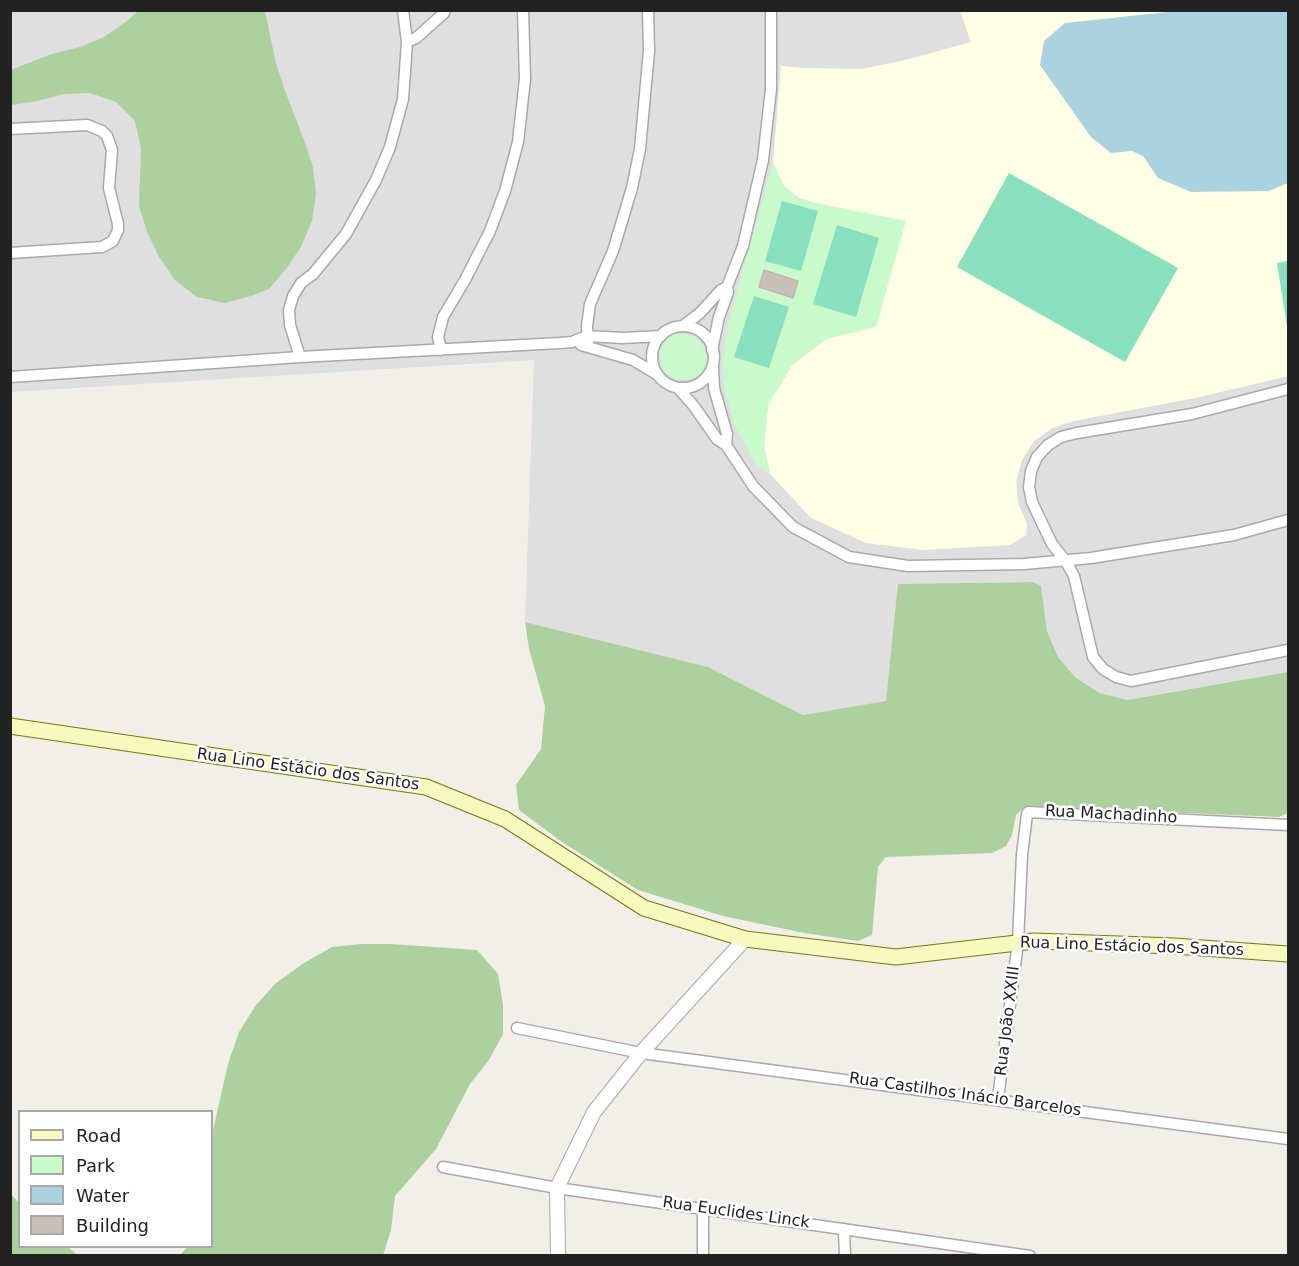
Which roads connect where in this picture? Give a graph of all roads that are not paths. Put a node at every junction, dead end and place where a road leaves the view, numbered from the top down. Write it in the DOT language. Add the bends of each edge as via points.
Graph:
graph roads {
  1 [pos="403,10"];
  2 [pos="445,10"];
  3 [pos="523,10"];
  4 [pos="648,10"];
  5 [pos="771,10"];
  6 [pos="407,42"];
  7 [pos="10,129"];
  8 [pos="10,253"];
  9 [pos="727,287"];
  10 [pos="683,327"];
  11 [pos="660,336"];
  12 [pos="587,342"];
  13 [pos="441,350"];
  14 [pos="712,350"];
  15 [pos="300,357"];
  16 [pos="712,365"];
  17 [pos="658,375"];
  18 [pos="10,377"];
  19 [pos="678,388"];
  20 [pos="1288,389"];
  21 [pos="726,445"];
  22 [pos="1288,520"];
  23 [pos="1065,560"];
  24 [pos="1288,650"];
  25 [pos="10,726"];
  26 [pos="1288,825"];
  27 [pos="745,939"];
  28 [pos="1018,942"];
  29 [pos="1288,954"];
  30 [pos="517,1028"];
  31 [pos="640,1053"];
  32 [pos="998,1100"];
  33 [pos="1288,1139"];
  34 [pos="443,1167"];
  35 [pos="557,1188"];
  36 [pos="703,1209"];
  37 [pos="844,1229"];
  38 [pos="990,1253"];
  39 [pos="558,1256"];
  40 [pos="704,1256"];
  41 [pos="845,1256"];
  42 [pos="1030,1256"];
  1 -- 6 [label="street"];
  2 -- 6 [label="street"];
  3 -- 13 [label="street" via="525,79 518,142 490,231 443,317 438,337"];
  4 -- 12 [label="street" via="649,51 640,149 613,251 590,304"];
  5 -- 9 [label="street" via="771,89 763,160 743,246"];
  6 -- 15 [label="street" via="403,99 376,180 346,234 293,296 290,325"];
  7 -- 8 [label="street" via="87,125 102,131 112,150 109,188 118,224 112,241 102,247"];
  9 -- 10 [label="street"];
  9 -- 14 [label="street"];
  10 -- 11 [label="street"];
  10 -- 14 [label="street" via="705,336"];
  11 -- 12 [label="street"];
  11 -- 17 [label="street" via="652,359"];
  12 -- 13 [label="street"];
  12 -- 17 [label="street" via="633,360"];
  13 -- 15 [label="street"];
  14 -- 16 [label="street"];
  15 -- 18 [label="street"];
  16 -- 19 [label="street" via="699,383"];
  16 -- 21 [label="street"];
  17 -- 19 [label="street"];
  19 -- 21 [label="street" via="717,439"];
  20 -- 23 [label="street" via="1192,414 1061,436 1048,445 1037,457 1029,487 1052,544"];
  21 -- 23 [label="street" via="753,486 793,527 849,557 908,566"];
  22 -- 23 [label="street" via="1234,535"];
  23 -- 24 [label="street" via="1074,576 1093,657 1116,677 1131,681"];
  25 -- 27 [label="main road, Rua Lino Estácio dos Santos" via="426,787 504,819 644,908"];
  26 -- 28 [label="street, Rua Machadinho" via="1028,812"];
  27 -- 28 [label="main road, Rua Lino Estácio dos Santos" via="896,957"];
  27 -- 31 [label="street"];
  28 -- 29 [label="main road, Rua Lino Estácio dos Santos"];
  28 -- 32 [label="street, Rua João XXIII"];
  30 -- 31 [label="street, Rua Castilhos Inácio Barcelos"];
  31 -- 32 [label="street, Rua Castilhos Inácio Barcelos"];
  31 -- 35 [label="street" via="594,1112"];
  32 -- 33 [label="street, Rua Castilhos Inácio Barcelos"];
  34 -- 35 [label="street, Rua Euclides Linck"];
  35 -- 36 [label="street, Rua Euclides Linck"];
  35 -- 39 [label="street"];
  36 -- 37 [label="street, Rua Euclides Linck"];
  36 -- 40 [label="street"];
  37 -- 38 [label="street, Rua Euclides Linck"];
  37 -- 41 [label="street"];
  38 -- 42 [label="street, Rua Euclides Linck"];
}
